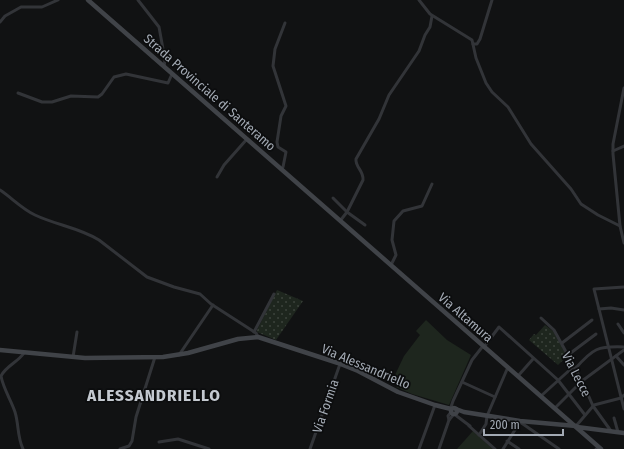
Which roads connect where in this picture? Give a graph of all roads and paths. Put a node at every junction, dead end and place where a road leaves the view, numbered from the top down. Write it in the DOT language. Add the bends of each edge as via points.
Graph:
graph roads {
  1 [pos="58,0"];
  2 [pos="88,0"];
  3 [pos="138,0"];
  4 [pos="419,0"];
  5 [pos="492,0"];
  6 [pos="432,16"];
  7 [pos="0,22"];
  8 [pos="285,23"];
  9 [pos="473,44"];
  10 [pos="164,67"];
  11 [pos="172,74"];
  12 [pos="624,88"];
  13 [pos="18,93"];
  14 [pos="246,139"];
  15 [pos="624,146"];
  16 [pos="613,151"];
  17 [pos="281,170"];
  18 [pos="217,177"];
  19 [pos="432,184"];
  20 [pos="0,190"];
  21 [pos="333,198"];
  22 [pos="317,201"];
  23 [pos="347,212"];
  24 [pos="340,221"];
  25 [pos="365,225"];
  26 [pos="620,226"];
  27 [pos="624,243"];
  28 [pos="391,265"];
  29 [pos="624,287"];
  30 [pos="274,294"];
  31 [pos="213,305"];
  32 [pos="599,309"];
  33 [pos="624,310"];
  34 [pos="541,318"];
  35 [pos="592,320"];
  36 [pos="618,324"];
  37 [pos="77,332"];
  38 [pos="254,332"];
  39 [pos="624,333"];
  40 [pos="596,334"];
  41 [pos="258,337"];
  42 [pos="562,343"];
  43 [pos="484,346"];
  44 [pos="608,347"];
  45 [pos="624,348"];
  46 [pos="0,350"];
  47 [pos="24,353"];
  48 [pos="179,355"];
  49 [pos="568,355"];
  50 [pos="616,356"];
  51 [pos="73,357"];
  52 [pos="155,357"];
  53 [pos="533,359"];
  54 [pos="611,360"];
  55 [pos="340,364"];
  56 [pos="624,365"];
  57 [pos="508,367"];
  58 [pos="575,367"];
  59 [pos="518,376"];
  60 [pos="558,380"];
  61 [pos="582,381"];
  62 [pos="462,382"];
  63 [pos="569,394"];
  64 [pos="541,396"];
  65 [pos="623,396"];
  66 [pos="495,397"];
  67 [pos="435,405"];
  68 [pos="593,406"];
  69 [pos="555,408"];
  70 [pos="624,409"];
  71 [pos="453,411"];
  72 [pos="585,415"];
  73 [pos="487,416"];
  74 [pos="614,418"];
  75 [pos="520,422"];
  76 [pos="576,427"];
  77 [pos="611,431"];
  78 [pos="618,432"];
  79 [pos="624,433"];
  80 [pos="479,435"];
  81 [pos="507,441"];
  82 [pos="159,442"];
  83 [pos="23,449"];
  84 [pos="120,449"];
  85 [pos="209,449"];
  86 [pos="310,449"];
  87 [pos="419,449"];
  88 [pos="439,449"];
  89 [pos="495,449"];
  90 [pos="502,449"];
  91 [pos="519,449"];
  92 [pos="559,449"];
  93 [pos="601,449"];
  1 -- 7 [label="street" via="42,7 20,7"];
  2 -- 10 [label="main road, Strada Provinciale di Santeramo"];
  3 -- 10 [label="street" via="159,27"];
  4 -- 6 [label="street"];
  5 -- 9 [label="street" via="480,40"];
  6 -- 9 [label="street" via="468,37"];
  6 -- 23 [label="street" via="419,51 389,95 379,119 356,159 363,180"];
  8 -- 17 [label="street" via="275,49 273,66 286,106 281,116 277,142 278,147 286,152"];
  9 -- 26 [label="street" via="486,83 508,107 530,144 571,189 581,204"];
  10 -- 11 [label="main road, Strada Provinciale di Santeramo"];
  11 -- 13 [label="street" via="168,83 129,74 116,76 98,97 71,96 52,102 42,102"];
  11 -- 14 [label="main road, Strada Provinciale di Santeramo"];
  12 -- 16 [label="street"];
  14 -- 17 [label="main road, Strada Provinciale di Santeramo"];
  14 -- 18 [label="street"];
  15 -- 16 [label="street"];
  16 -- 26 [label="street"];
  17 -- 22 [label="main road, Strada Provinciale di Santeramo"];
  19 -- 28 [label="street" via="422,206 403,211 394,221 392,240 396,255"];
  20 -- 31 [label="street" via="32,214 91,235 149,278 197,293"];
  21 -- 23 [label="street"];
  22 -- 24 [label="main road, Via Altamura"];
  23 -- 24 [label="street"];
  23 -- 25 [label="street"];
  24 -- 28 [label="main road, Via Altamura"];
  26 -- 27 [label="street"];
  28 -- 43 [label="main road, Via Altamura"];
  29 -- 32 [label="street" via="594,289"];
  30 -- 38 [label="street"];
  31 -- 38 [label="street"];
  31 -- 48 [label="street"];
  32 -- 33 [label="street"];
  32 -- 44 [label="street"];
  34 -- 42 [label="street, Via Lecce" via="554,330"];
  35 -- 42 [label="street"];
  36 -- 39 [label="street"];
  37 -- 51 [label="street"];
  38 -- 41 [label="street"];
  40 -- 49 [label="street"];
  41 -- 48 [label="main road" via="228,341"];
  41 -- 55 [label="main road, Via Alessandriello"];
  42 -- 49 [label="street, Via Lecce"];
  43 -- 53 [label="street" via="499,327"];
  43 -- 57 [label="main road, Via Altamura"];
  43 -- 62 [label="street" via="472,360"];
  44 -- 45 [label="street"];
  44 -- 54 [label="street"];
  44 -- 58 [label="street" via="596,349"];
  45 -- 50 [label="street"];
  46 -- 47 [label="main road"];
  47 -- 51 [label="main road"];
  47 -- 83 [label="street" via="1,376 16,414 18,437"];
  48 -- 52 [label="main road"];
  49 -- 58 [label="street, Via Lecce"];
  50 -- 54 [label="street"];
  50 -- 56 [label="street"];
  51 -- 52 [label="main road"];
  52 -- 84 [label="street" via="136,417 132,441 129,446"];
  53 -- 59 [label="street"];
  53 -- 60 [label="street"];
  54 -- 61 [label="street"];
  54 -- 65 [label="street"];
  55 -- 67 [label="main road, Via Alessandriello" via="398,392"];
  55 -- 86 [label="street, Via Formia"];
  57 -- 59 [label="main road, Via Altamura"];
  57 -- 66 [label="street"];
  58 -- 60 [label="street"];
  58 -- 61 [label="street, Via Lecce"];
  59 -- 64 [label="main road, Via Altamura"];
  60 -- 63 [label="street"];
  60 -- 64 [label="street"];
  61 -- 63 [label="street"];
  61 -- 68 [label="street, Via Lecce"];
  62 -- 66 [label="street"];
  62 -- 71 [label="street" via="453,401"];
  63 -- 69 [label="street"];
  63 -- 72 [label="street"];
  64 -- 69 [label="main road, Via Altamura"];
  65 -- 68 [label="street"];
  65 -- 70 [label="street"];
  66 -- 73 [label="street"];
  67 -- 71 [label="main road, Via Alessandriello"];
  67 -- 87 [label="street"];
  68 -- 72 [label="street"];
  68 -- 77 [label="street, Via Lecce"];
  69 -- 76 [label="main road, Via Altamura"];
  71 -- 73 [label="main road, Via Alessandriello"];
  71 -- 80 [label="street"];
  71 -- 88 [label="street"];
  72 -- 76 [label="street"];
  73 -- 75 [label="main road, Via Alessandriello"];
  73 -- 80 [label="street" via="486,424"];
  74 -- 78 [label="street"];
  75 -- 76 [label="main road, Via Alessandriello"];
  75 -- 81 [label="street"];
  75 -- 92 [label="street"];
  76 -- 77 [label="main road, Via Alessandriello"];
  76 -- 93 [label="main road, Via Altamura"];
  77 -- 78 [label="main road, Via Alessandriello"];
  78 -- 79 [label="main road, Via Alessandriello"];
  80 -- 89 [label="street"];
  81 -- 90 [label="street"];
  81 -- 91 [label="street"];
  82 -- 85 [label="street" via="178,439"];
}
